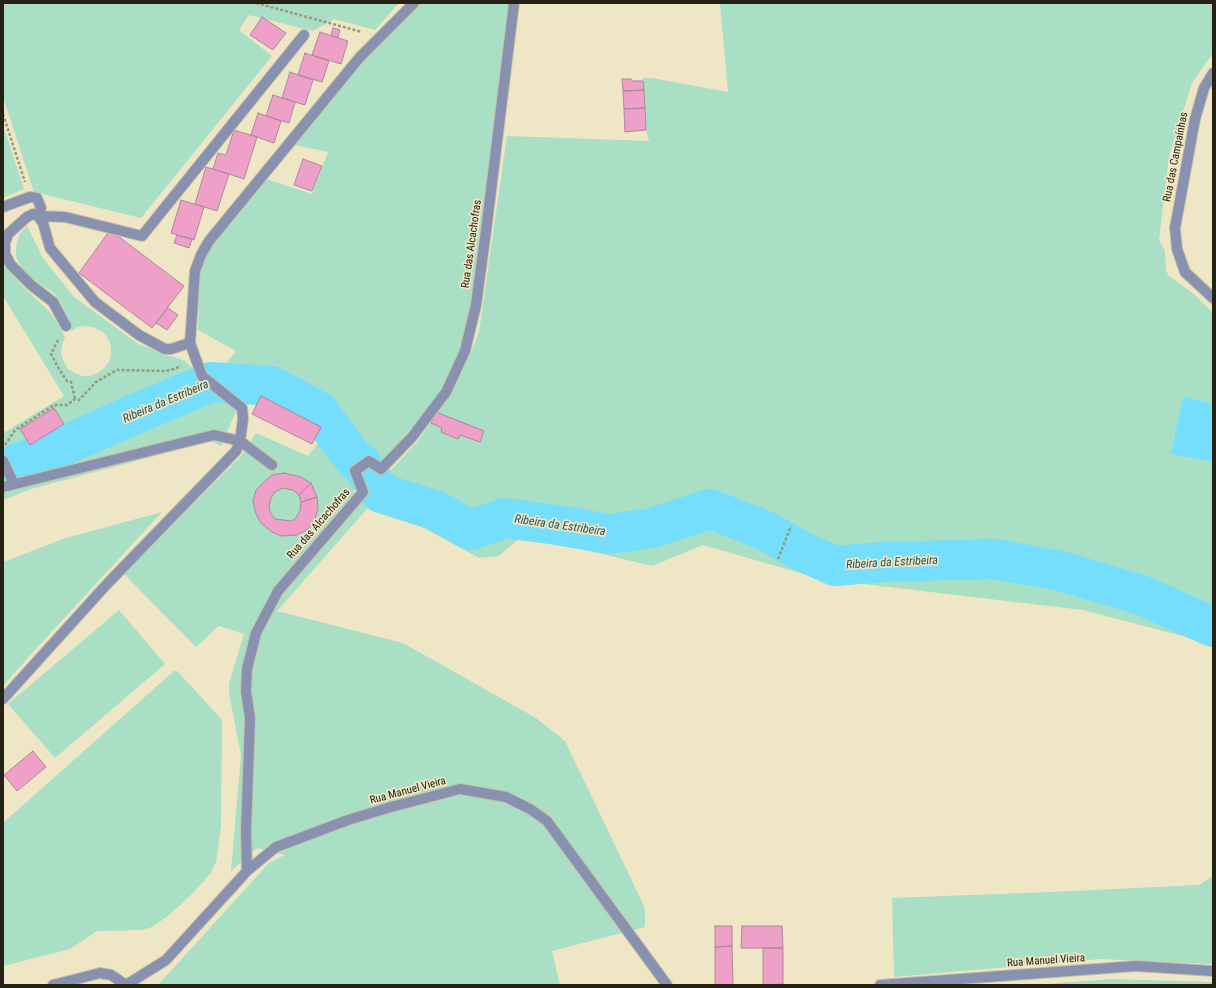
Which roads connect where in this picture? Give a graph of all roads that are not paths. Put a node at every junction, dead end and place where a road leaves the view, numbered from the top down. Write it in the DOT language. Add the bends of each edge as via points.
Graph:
graph roads {
  1 [pos="414,3"];
  2 [pos="514,3"];
  3 [pos="304,35"];
  4 [pos="1213,73"];
  5 [pos="3,207"];
  6 [pos="38,216"];
  7 [pos="4,248"];
  8 [pos="1213,298"];
  9 [pos="66,326"];
  10 [pos="190,343"];
  11 [pos="240,441"];
  12 [pos="3,461"];
  13 [pos="272,465"];
  14 [pos="12,480"];
  15 [pos="3,487"];
  16 [pos="3,699"];
  17 [pos="247,871"];
  18 [pos="1213,971"];
  19 [pos="53,985"];
  20 [pos="126,985"];
  21 [pos="667,985"];
  22 [pos="880,985"];
  1 -- 10 [label="street" via="360,57 209,241 195,271"];
  2 -- 17 [label="street, Rua das Alcachofras" via="476,304 465,351 446,392 412,437 382,469 369,461 356,471 363,492 278,592 256,633 247,669 246,692 250,718"];
  3 -- 6 [label="street" via="142,236 65,217"];
  4 -- 8 [label="street, Rua das Campaínhas" via="1204,88 1195,119 1175,228 1177,249 1185,272"];
  5 -- 6 [label="street" via="30,197 36,198 40,208"];
  6 -- 7 [label="street" via="33,214 27,217 8,234"];
  6 -- 10 [label="street" via="43,223 50,248 95,302 139,335 165,349"];
  7 -- 9 [label="street" via="11,265 53,302"];
  10 -- 11 [label="street" via="202,376 242,408"];
  11 -- 13 [label="street"];
  11 -- 14 [label="street" via="214,435"];
  11 -- 16 [label="street" via="236,452 107,584"];
  12 -- 14 [label="street"];
  14 -- 15 [label="street"];
  17 -- 20 [label="street, Rua Manuel Vieira" via="166,960"];
  17 -- 21 [label="street, Rua Manuel Vieira" via="276,847 391,807 460,789 506,797 547,821"];
  18 -- 22 [label="street, Rua Manuel Vieira" via="1136,966"];
  19 -- 20 [label="street" via="100,973 111,975"];
}
